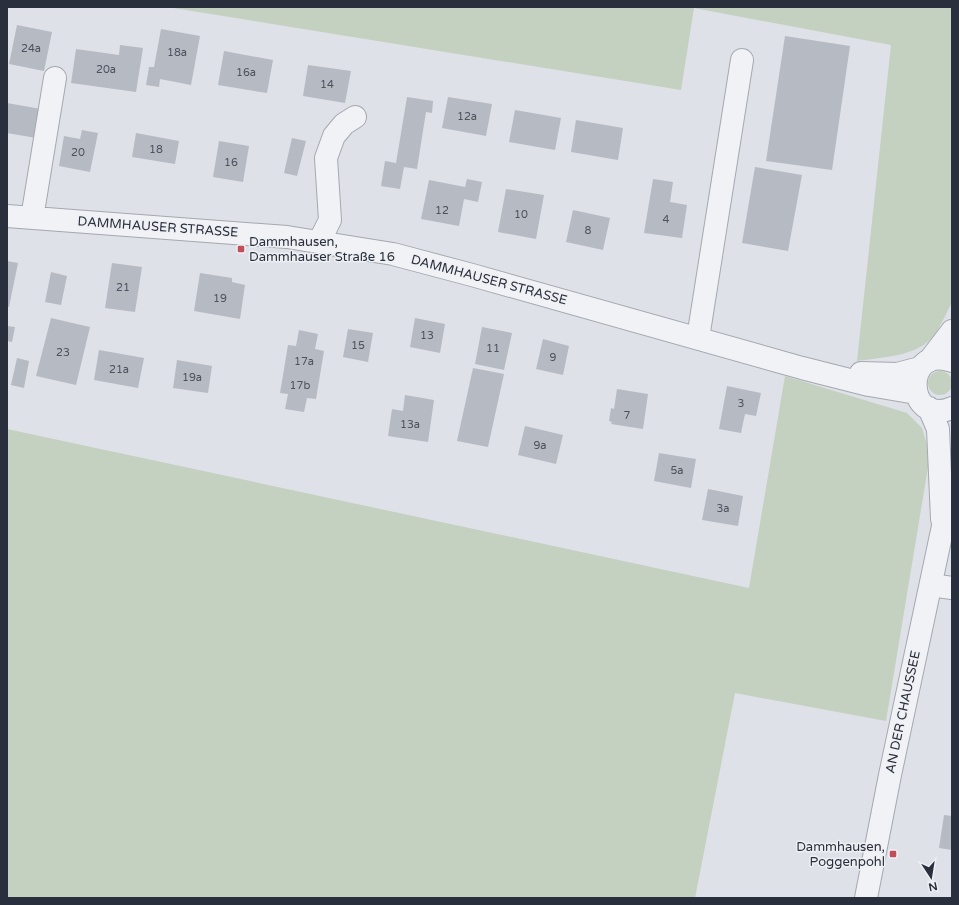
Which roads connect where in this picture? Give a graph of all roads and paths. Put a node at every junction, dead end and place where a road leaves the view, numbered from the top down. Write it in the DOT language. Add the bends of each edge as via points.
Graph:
graph roads {
  1 [pos="742,60"];
  2 [pos="55,78"];
  3 [pos="356,117"];
  4 [pos="7,216"];
  5 [pos="32,218"];
  6 [pos="319,242"];
  7 [pos="952,331"];
  8 [pos="698,338"];
  9 [pos="952,361"];
  10 [pos="924,365"];
  11 [pos="820,372"];
  12 [pos="923,401"];
  13 [pos="952,408"];
  14 [pos="952,499"];
  15 [pos="943,526"];
  16 [pos="931,585"];
  17 [pos="952,588"];
  18 [pos="866,898"];
  1 -- 8 [label="street"];
  2 -- 5 [label="street"];
  3 -- 6 [label="street" via="344,124 334,136 326,158 330,220"];
  4 -- 5 [label="street, DAMMHAUSER STRASSE"];
  5 -- 6 [label="street, DAMMHAUSER STRASSE" via="244,233"];
  6 -- 8 [label="street, DAMMHAUSER STRASSE" via="400,256"];
  7 -- 10 [label="street"];
  8 -- 11 [label="street, DAMMHAUSER STRASSE"];
  9 -- 10 [label="street, DAMMHAUSER STRASSE" via="942,358"];
  10 -- 11 [label="street, DAMMHAUSER STRASSE" via="897,374"];
  10 -- 12 [label="street" via="915,381"];
  11 -- 12 [label="street, DAMMHAUSER STRASSE"];
  12 -- 13 [label="street, DAMMHAUSER STRASSE" via="939,410"];
  12 -- 15 [label="street" via="938,429"];
  14 -- 15 [label="street"];
  15 -- 16 [label="street, AN DER CHAUSSEE"];
  16 -- 17 [label="street"];
  16 -- 18 [label="street, AN DER CHAUSSEE"];
}
